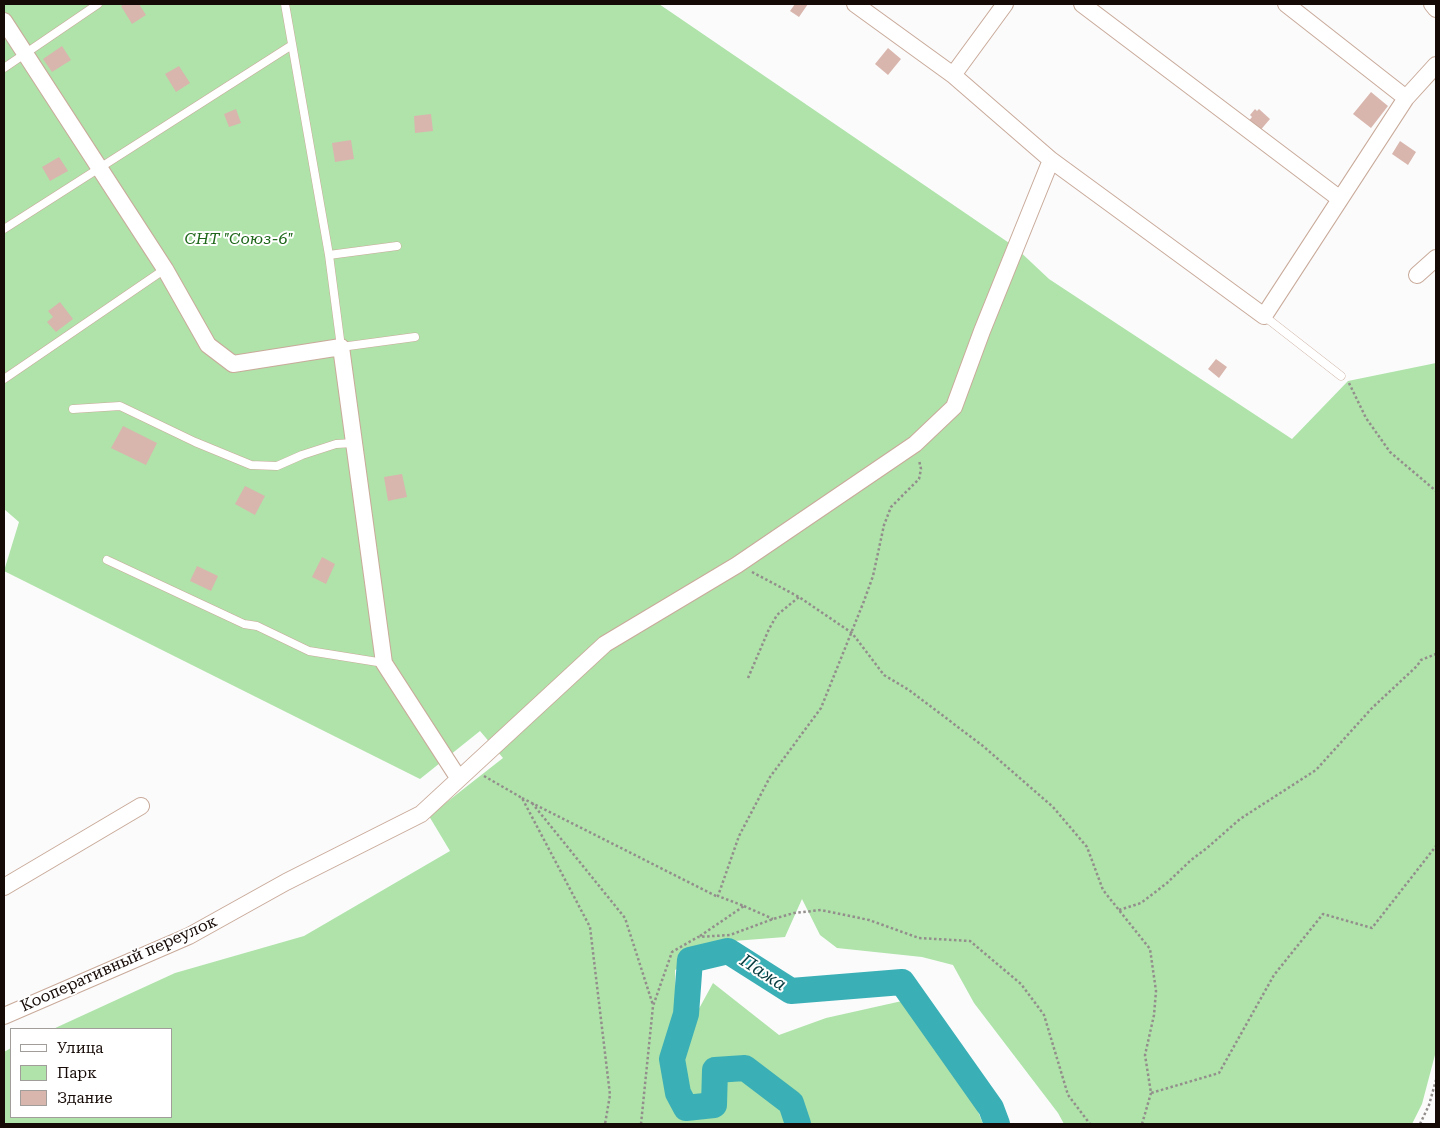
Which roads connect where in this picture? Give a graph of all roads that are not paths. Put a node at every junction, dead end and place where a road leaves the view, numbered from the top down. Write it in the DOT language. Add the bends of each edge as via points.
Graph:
graph roads {
  1 [pos="98,4"];
  2 [pos="285,4"];
  3 [pos="855,4"];
  4 [pos="1004,4"];
  5 [pos="1082,4"];
  6 [pos="1286,4"];
  7 [pos="1432,4"];
  8 [pos="1436,9"];
  9 [pos="4,21"];
  10 [pos="292,45"];
  11 [pos="25,54"];
  12 [pos="1436,65"];
  13 [pos="4,68"];
  14 [pos="953,75"];
  15 [pos="1406,98"];
  16 [pos="1051,160"];
  17 [pos="98,167"];
  18 [pos="1340,199"];
  19 [pos="4,229"];
  20 [pos="397,246"];
  21 [pos="329,255"];
  22 [pos="1436,258"];
  23 [pos="165,269"];
  24 [pos="1417,275"];
  25 [pos="1264,316"];
  26 [pos="415,337"];
  27 [pos="341,346"];
  28 [pos="1345,378"];
  29 [pos="4,379"];
  30 [pos="73,408"];
  31 [pos="354,443"];
  32 [pos="108,560"];
  33 [pos="384,663"];
  34 [pos="465,774"];
  35 [pos="141,806"];
  36 [pos="4,887"];
  37 [pos="4,1016"];
  1 -- 11 [label="lane"];
  2 -- 10 [label="lane"];
  3 -- 14 [label="street"];
  4 -- 14 [label="street"];
  5 -- 18 [label="street"];
  6 -- 15 [label="street"];
  7 -- 8 [label="street"];
  9 -- 11 [label="street"];
  10 -- 17 [label="lane"];
  10 -- 21 [label="lane"];
  11 -- 13 [label="lane"];
  11 -- 17 [label="street"];
  12 -- 15 [label="street"];
  14 -- 16 [label="street"];
  15 -- 18 [label="street"];
  16 -- 25 [label="street"];
  16 -- 34 [label="street, Кооперативный переулок" via="954,407 915,444 737,564 605,644"];
  17 -- 19 [label="lane"];
  17 -- 23 [label="street"];
  18 -- 25 [label="street"];
  20 -- 21 [label="lane"];
  21 -- 27 [label="lane"];
  22 -- 24 [label="street"];
  23 -- 27 [label="street" via="208,344 233,364"];
  23 -- 29 [label="lane"];
  25 -- 28 [label="lane"];
  26 -- 27 [label="lane"];
  27 -- 31 [label="street"];
  30 -- 31 [label="lane" via="120,406 251,465 277,466 336,444"];
  31 -- 33 [label="street"];
  32 -- 33 [label="lane" via="309,651"];
  33 -- 34 [label="street"];
  34 -- 37 [label="street, Кооперативный переулок" via="421,814 286,882 190,936"];
  35 -- 36 [label="street"];
}
